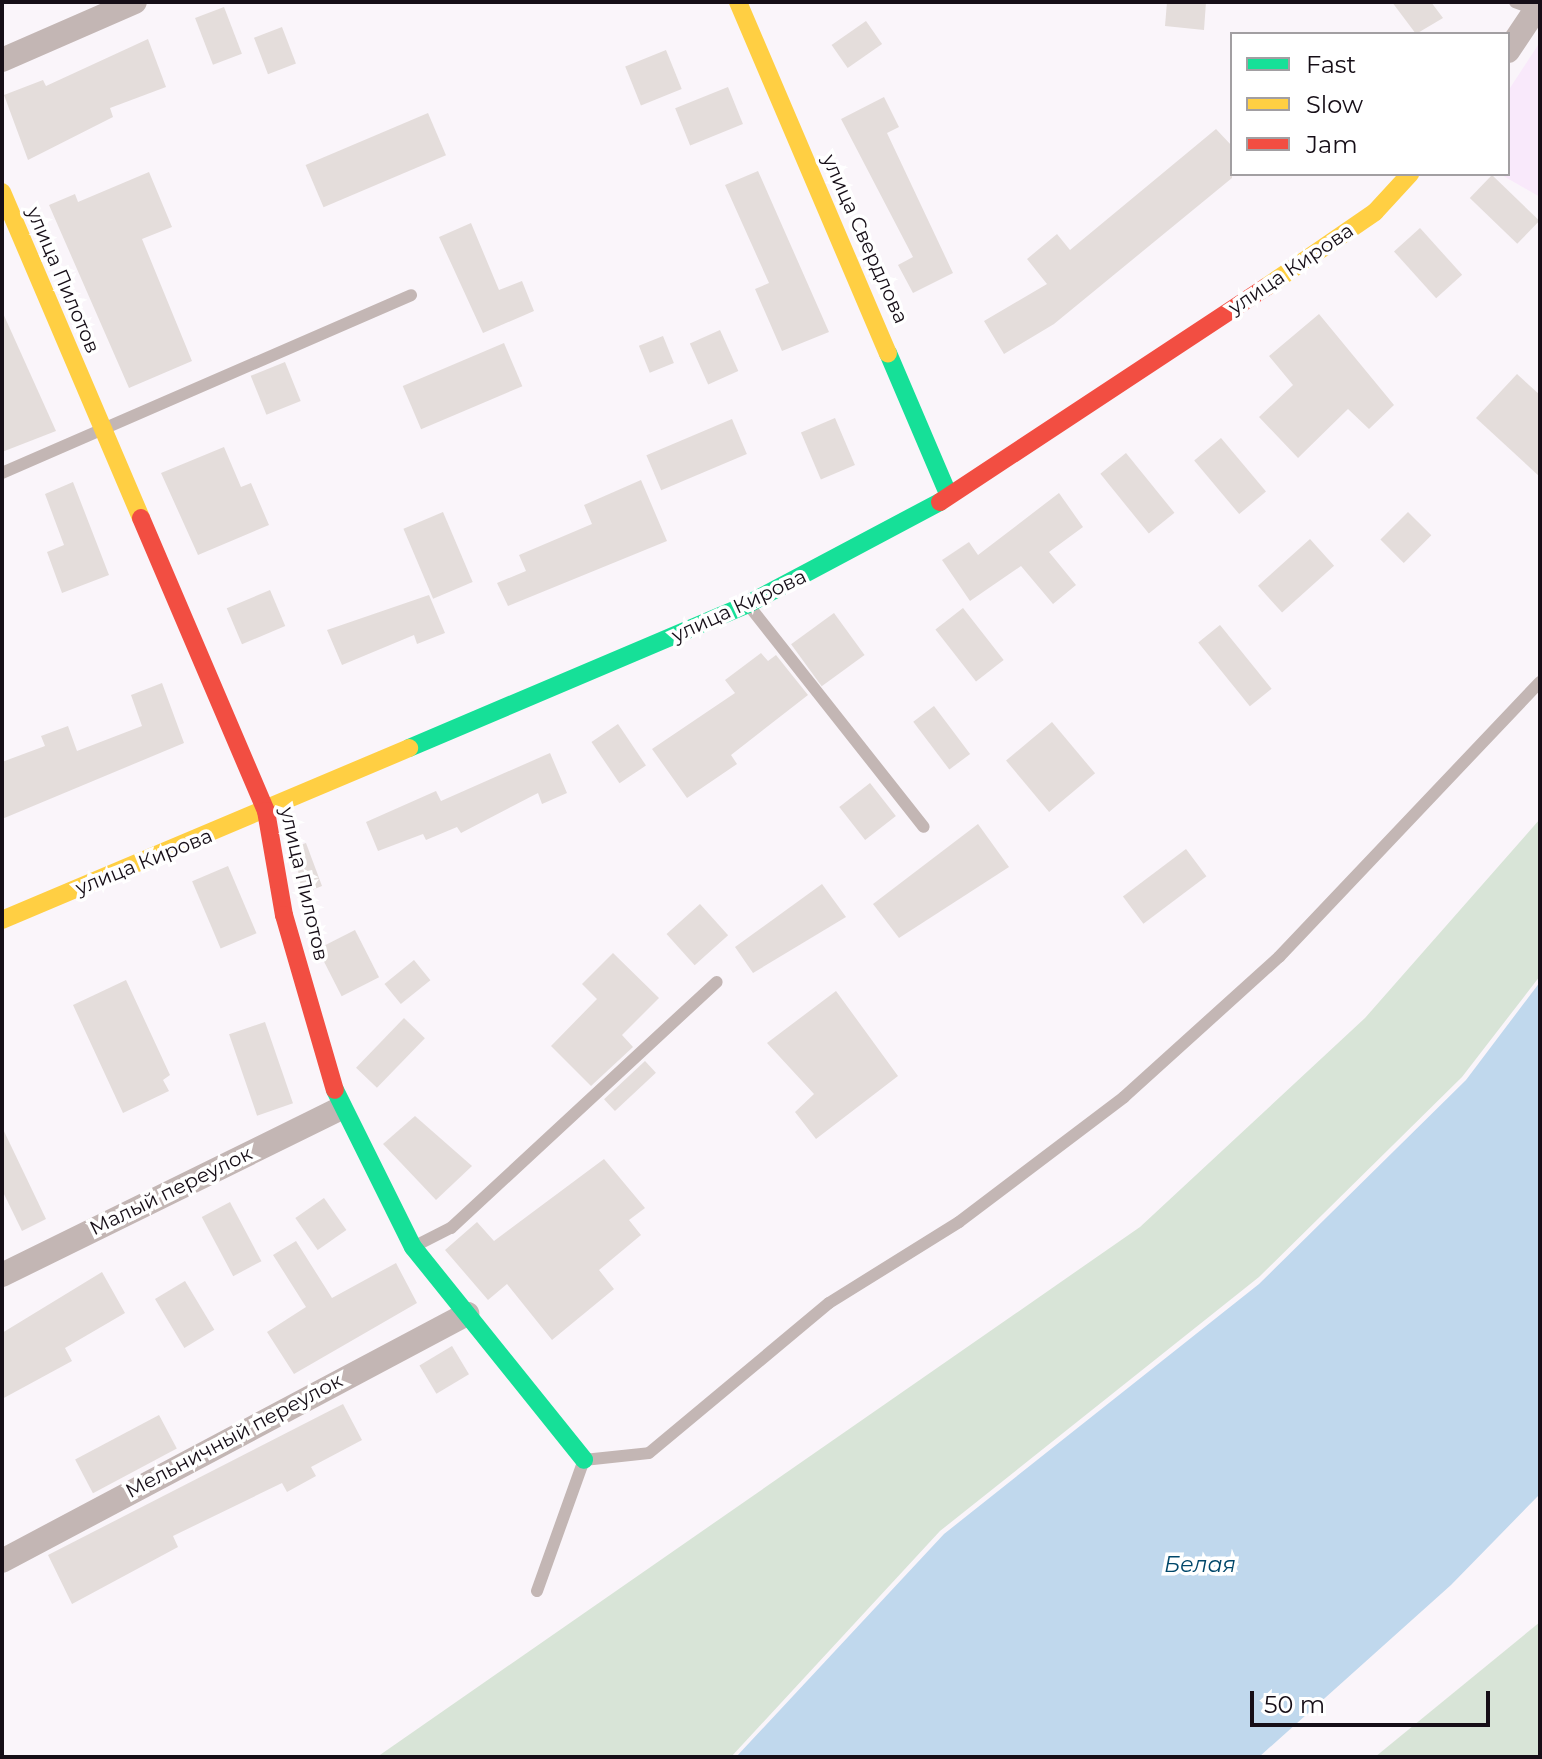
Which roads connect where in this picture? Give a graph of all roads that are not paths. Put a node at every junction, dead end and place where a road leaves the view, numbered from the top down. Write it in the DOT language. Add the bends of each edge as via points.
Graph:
graph roads {
  1 [pos="135,2"];
  2 [pos="738,2"];
  3 [pos="1531,5"];
  4 [pos="1510,47"];
  5 [pos="2,60"];
  6 [pos="1408,176"];
  7 [pos="2,192"];
  8 [pos="411,295"];
  9 [pos="104,431"];
  10 [pos="2,473"];
  11 [pos="948,494"];
  12 [pos="748,604"];
  13 [pos="1540,682"];
  14 [pos="266,811"];
  15 [pos="924,827"];
  16 [pos="2,920"];
  17 [pos="717,982"];
  18 [pos="340,1109"];
  19 [pos="413,1247"];
  20 [pos="2,1275"];
  21 [pos="467,1314"];
  22 [pos="584,1460"];
  23 [pos="2,1561"];
  24 [pos="537,1591"];
  1 -- 5 [label="street"];
  2 -- 11 [label="street, улица Свердлова"];
  3 -- 4 [label="street"];
  6 -- 11 [label="street, улица Кирова" via="1375,212 1041,441"];
  7 -- 9 [label="street, улица Пилотов"];
  8 -- 9 [label="lane"];
  9 -- 10 [label="lane"];
  9 -- 14 [label="street, улица Пилотов"];
  11 -- 12 [label="street, улица Кирова" via="872,543"];
  12 -- 14 [label="street, улица Кирова"];
  12 -- 15 [label="lane"];
  13 -- 22 [label="lane" via="1279,957 1124,1097 959,1222 829,1303 649,1453"];
  14 -- 16 [label="street, улица Кирова"];
  14 -- 18 [label="street, улица Пилотов" via="284,915"];
  17 -- 19 [label="lane" via="451,1228"];
  18 -- 19 [label="street, улица Пилотов"];
  18 -- 20 [label="street, Малый переулок"];
  19 -- 21 [label="street, улица Пилотов"];
  21 -- 22 [label="street, улица Пилотов"];
  21 -- 23 [label="street, Мельничный переулок"];
  22 -- 24 [label="lane"];
}
